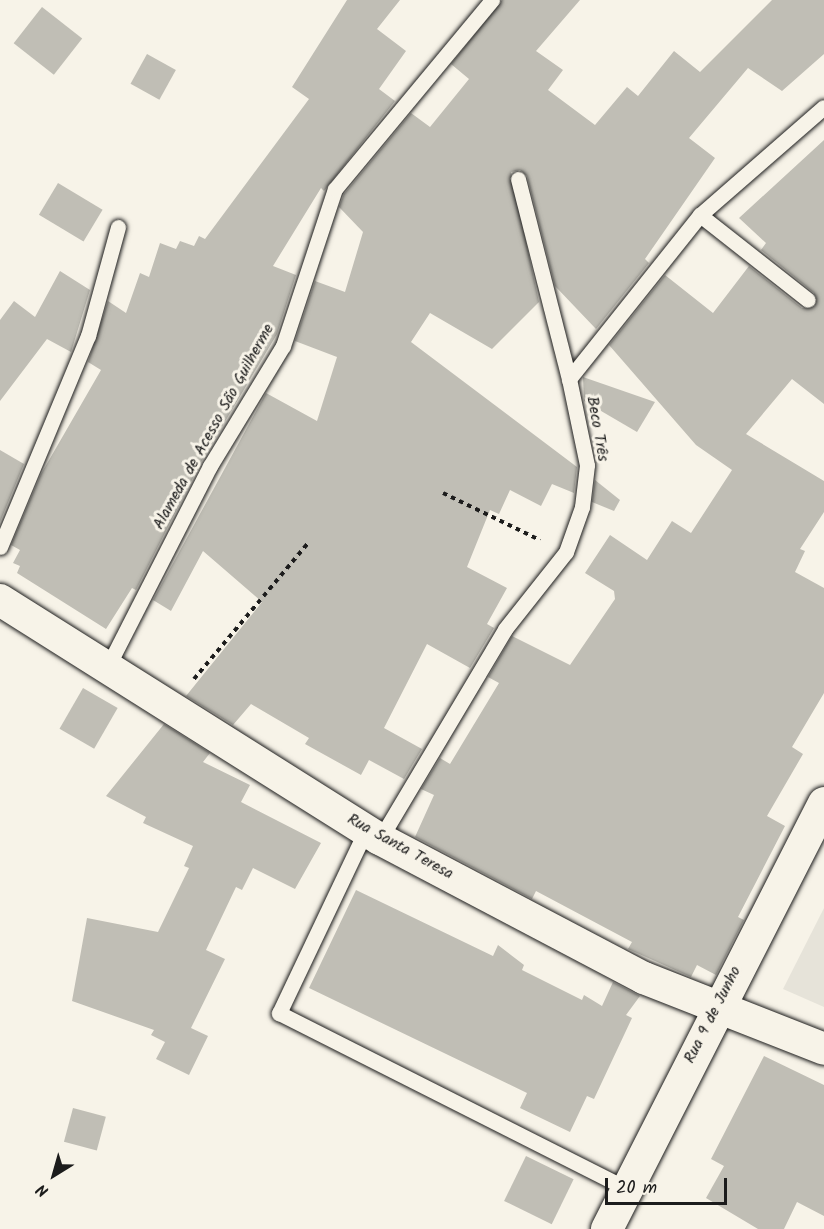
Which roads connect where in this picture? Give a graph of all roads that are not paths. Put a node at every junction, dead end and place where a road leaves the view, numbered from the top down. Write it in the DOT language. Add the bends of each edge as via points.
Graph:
graph roads {
  1 [pos="492,0"];
  2 [pos="824,107"];
  3 [pos="518,179"];
  4 [pos="700,215"];
  5 [pos="117,227"];
  6 [pos="808,300"];
  7 [pos="569,379"];
  8 [pos="0,547"];
  9 [pos="0,600"];
  10 [pos="107,668"];
  11 [pos="824,803"];
  12 [pos="373,834"];
  13 [pos="718,1005"];
  14 [pos="824,1049"];
  15 [pos="628,1189"];
  16 [pos="607,1229"];
  1 -- 10 [label="lane, Alameda de Acesso São Guilherme" via="335,189 283,346 210,466"];
  2 -- 4 [label="lane, Beco Três"];
  3 -- 7 [label="lane"];
  4 -- 6 [label="lane"];
  4 -- 7 [label="lane, Beco Três"];
  5 -- 8 [label="lane" via="88,336"];
  7 -- 12 [label="lane, Beco Três" via="587,465 582,507 566,552 505,629"];
  9 -- 10 [label="street, Rua Santa Teresa"];
  10 -- 12 [label="street, Rua Santa Teresa"];
  11 -- 13 [label="street, Rua 9 de Junho"];
  12 -- 13 [label="street, Rua Santa Teresa" via="644,978"];
  12 -- 15 [label="lane, Beco Três" via="279,1013"];
  13 -- 14 [label="street, Rua Santa Teresa"];
  13 -- 15 [label="street, Rua 9 de Junho"];
  15 -- 16 [label="street, Rua 9 de Junho"];
}
